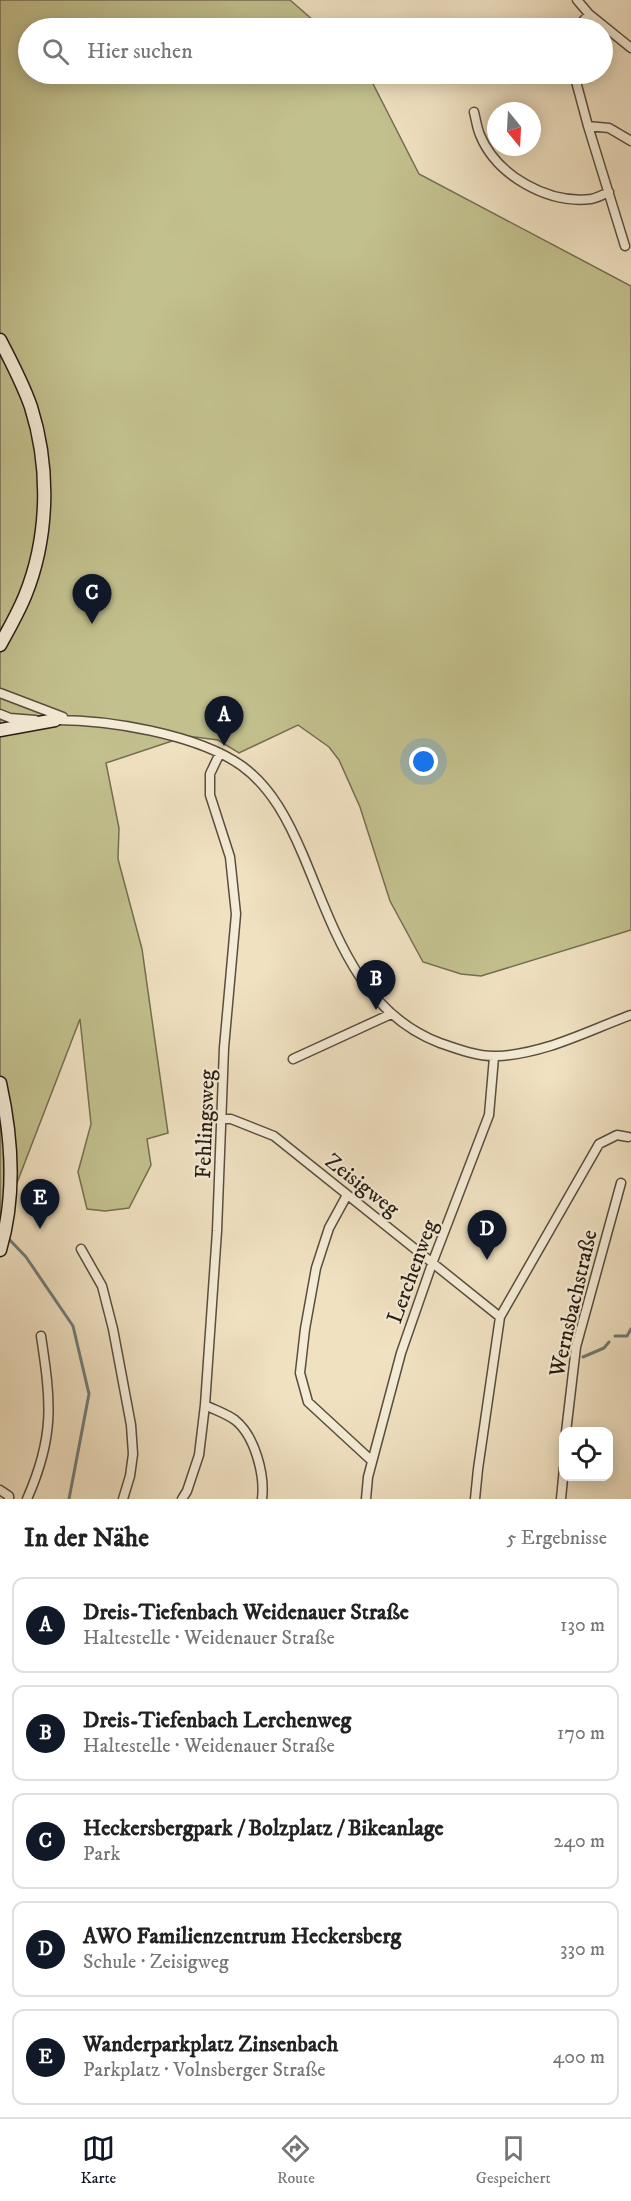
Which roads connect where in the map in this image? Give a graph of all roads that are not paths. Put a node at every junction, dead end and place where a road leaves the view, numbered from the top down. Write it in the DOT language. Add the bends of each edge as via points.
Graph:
graph roads {
  1 [pos="577,0"];
  2 [pos="589,14"];
  3 [pos="586,18"];
  4 [pos="594,18"];
  5 [pos="613,33"];
  6 [pos="631,48"];
  7 [pos="577,84"];
  8 [pos="474,112"];
  9 [pos="588,126"];
  10 [pos="631,141"];
  11 [pos="609,192"];
  12 [pos="626,246"];
  13 [pos="0,340"];
  14 [pos="0,645"];
  15 [pos="0,693"];
  16 [pos="0,714"];
  17 [pos="55,720"];
  18 [pos="69,720"];
  19 [pos="0,730"];
  20 [pos="220,753"];
  21 [pos="392,1014"];
  22 [pos="631,1015"];
  23 [pos="494,1057"];
  24 [pos="292,1059"];
  25 [pos="0,1083"];
  26 [pos="223,1119"];
  27 [pos="628,1137"];
  28 [pos="621,1183"];
  29 [pos="347,1195"];
  30 [pos="81,1249"];
  31 [pos="0,1250"];
  32 [pos="433,1261"];
  33 [pos="500,1317"];
  34 [pos="41,1336"];
  35 [pos="205,1405"];
  36 [pos="566,1427"];
  37 [pos="372,1461"];
  38 [pos="563,1481"];
  39 [pos="0,1490"];
  40 [pos="9,1499"];
  41 [pos="27,1499"];
  42 [pos="123,1499"];
  43 [pos="182,1499"];
  44 [pos="262,1499"];
  45 [pos="366,1499"];
  46 [pos="475,1499"];
  47 [pos="561,1499"];
  1 -- 2 [label="street"];
  2 -- 3 [label="street"];
  2 -- 4 [label="street"];
  5 -- 6 [label="street"];
  7 -- 9 [label="street"];
  8 -- 11 [label="street" via="480,136 491,153 519,181 559,197 592,199"];
  9 -- 10 [label="street" via="609,128"];
  9 -- 11 [label="street"];
  11 -- 12 [label="street"];
  13 -- 14 [label="street" via="30,405 44,465 42,530 34,570"];
  15 -- 18 [label="street"];
  16 -- 17 [label="street"];
  17 -- 18 [label="street"];
  17 -- 19 [label="street"];
  18 -- 20 [label="street" via="168,735"];
  20 -- 21 [label="street" via="243,767 270,793 291,826 346,954 366,987"];
  20 -- 26 [label="street, Fehlingsweg" via="210,774 210,795 230,857 236,914 224,1048"];
  21 -- 23 [label="street" via="424,1037"];
  21 -- 24 [label="street"];
  22 -- 23 [label="street" via="542,1049"];
  23 -- 32 [label="street, Lerchenweg" via="489,1115"];
  25 -- 31 [label="street" via="9,1136 10,1190"];
  26 -- 29 [label="street, Zeisigweg" via="274,1136"];
  26 -- 35 [label="street, Fehlingsweg"];
  27 -- 33 [label="street" via="617,1135 599,1144"];
  28 -- 36 [label="street, Wernsbachstraße" via="576,1347"];
  29 -- 32 [label="street, Zeisigweg"];
  29 -- 37 [label="street" via="329,1228 316,1268 300,1373 308,1402"];
  30 -- 42 [label="street" via="102,1286 131,1425 133,1454"];
  32 -- 33 [label="street, Zeisigweg"];
  32 -- 37 [label="street, Lerchenweg" via="401,1353"];
  33 -- 46 [label="street"];
  34 -- 41 [label="street" via="49,1390 49,1426"];
  35 -- 43 [label="street, Fehlingsweg" via="199,1455"];
  35 -- 44 [label="street" via="235,1420 249,1437 263,1487"];
  37 -- 45 [label="street, Lerchenweg"];
  38 -- 47 [label="street"];
  39 -- 40 [label="street"];
}
